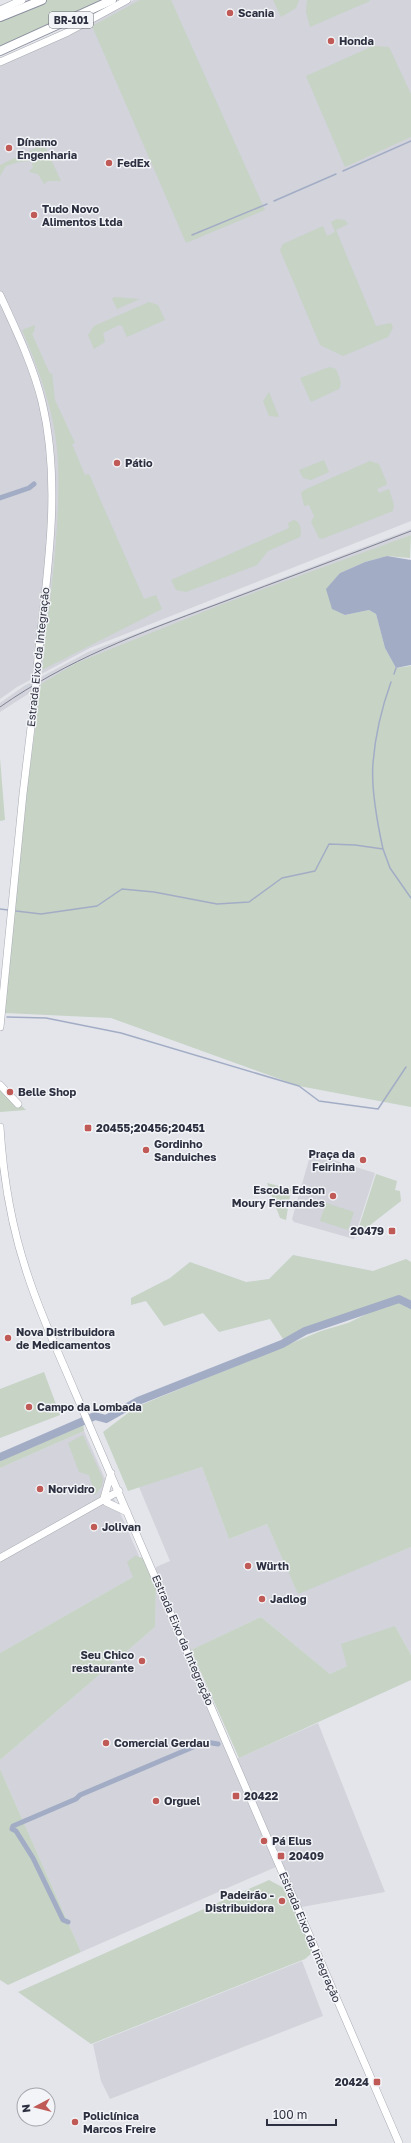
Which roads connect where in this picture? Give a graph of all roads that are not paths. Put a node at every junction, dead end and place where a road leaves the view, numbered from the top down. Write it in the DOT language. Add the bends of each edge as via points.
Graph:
graph roads {
  1 [pos="22,0"];
  2 [pos="42,0"];
  3 [pos="112,0"];
  4 [pos="127,0"];
  5 [pos="106,2"];
  6 [pos="0,10"];
  7 [pos="0,17"];
  8 [pos="0,51"];
  9 [pos="0,62"];
  10 [pos="0,295"];
  11 [pos="0,1027"];
  12 [pos="0,1085"];
  13 [pos="18,1104"];
  14 [pos="0,1127"];
  15 [pos="111,1473"];
  16 [pos="120,1493"];
  17 [pos="105,1500"];
  18 [pos="128,1512"];
  19 [pos="0,1558"];
  20 [pos="399,2143"];
  1 -- 6 [label="main road"];
  2 -- 7 [label="highway, BR-101"];
  3 -- 5 [label="highway, BR-101"];
  4 -- 9 [label="main road" via="68,32"];
  5 -- 8 [label="highway, BR-101"];
  10 -- 11 [label="main road, Estrada Eixo da Integração, bridge" via="36,381 45,414 50,460 50,541"];
  12 -- 13 [label="main road"];
  14 -- 15 [label="main road, Estrada Eixo da Integração" via="9,1200 28,1276"];
  15 -- 16 [label="main road, Estrada Eixo da Integração"];
  15 -- 17 [label="main road"];
  16 -- 17 [label="main road"];
  16 -- 18 [label="main road, Estrada Eixo da Integração"];
  17 -- 18 [label="main road"];
  17 -- 19 [label="main road"];
  18 -- 20 [label="main road, Estrada Eixo da Integração"];
}
